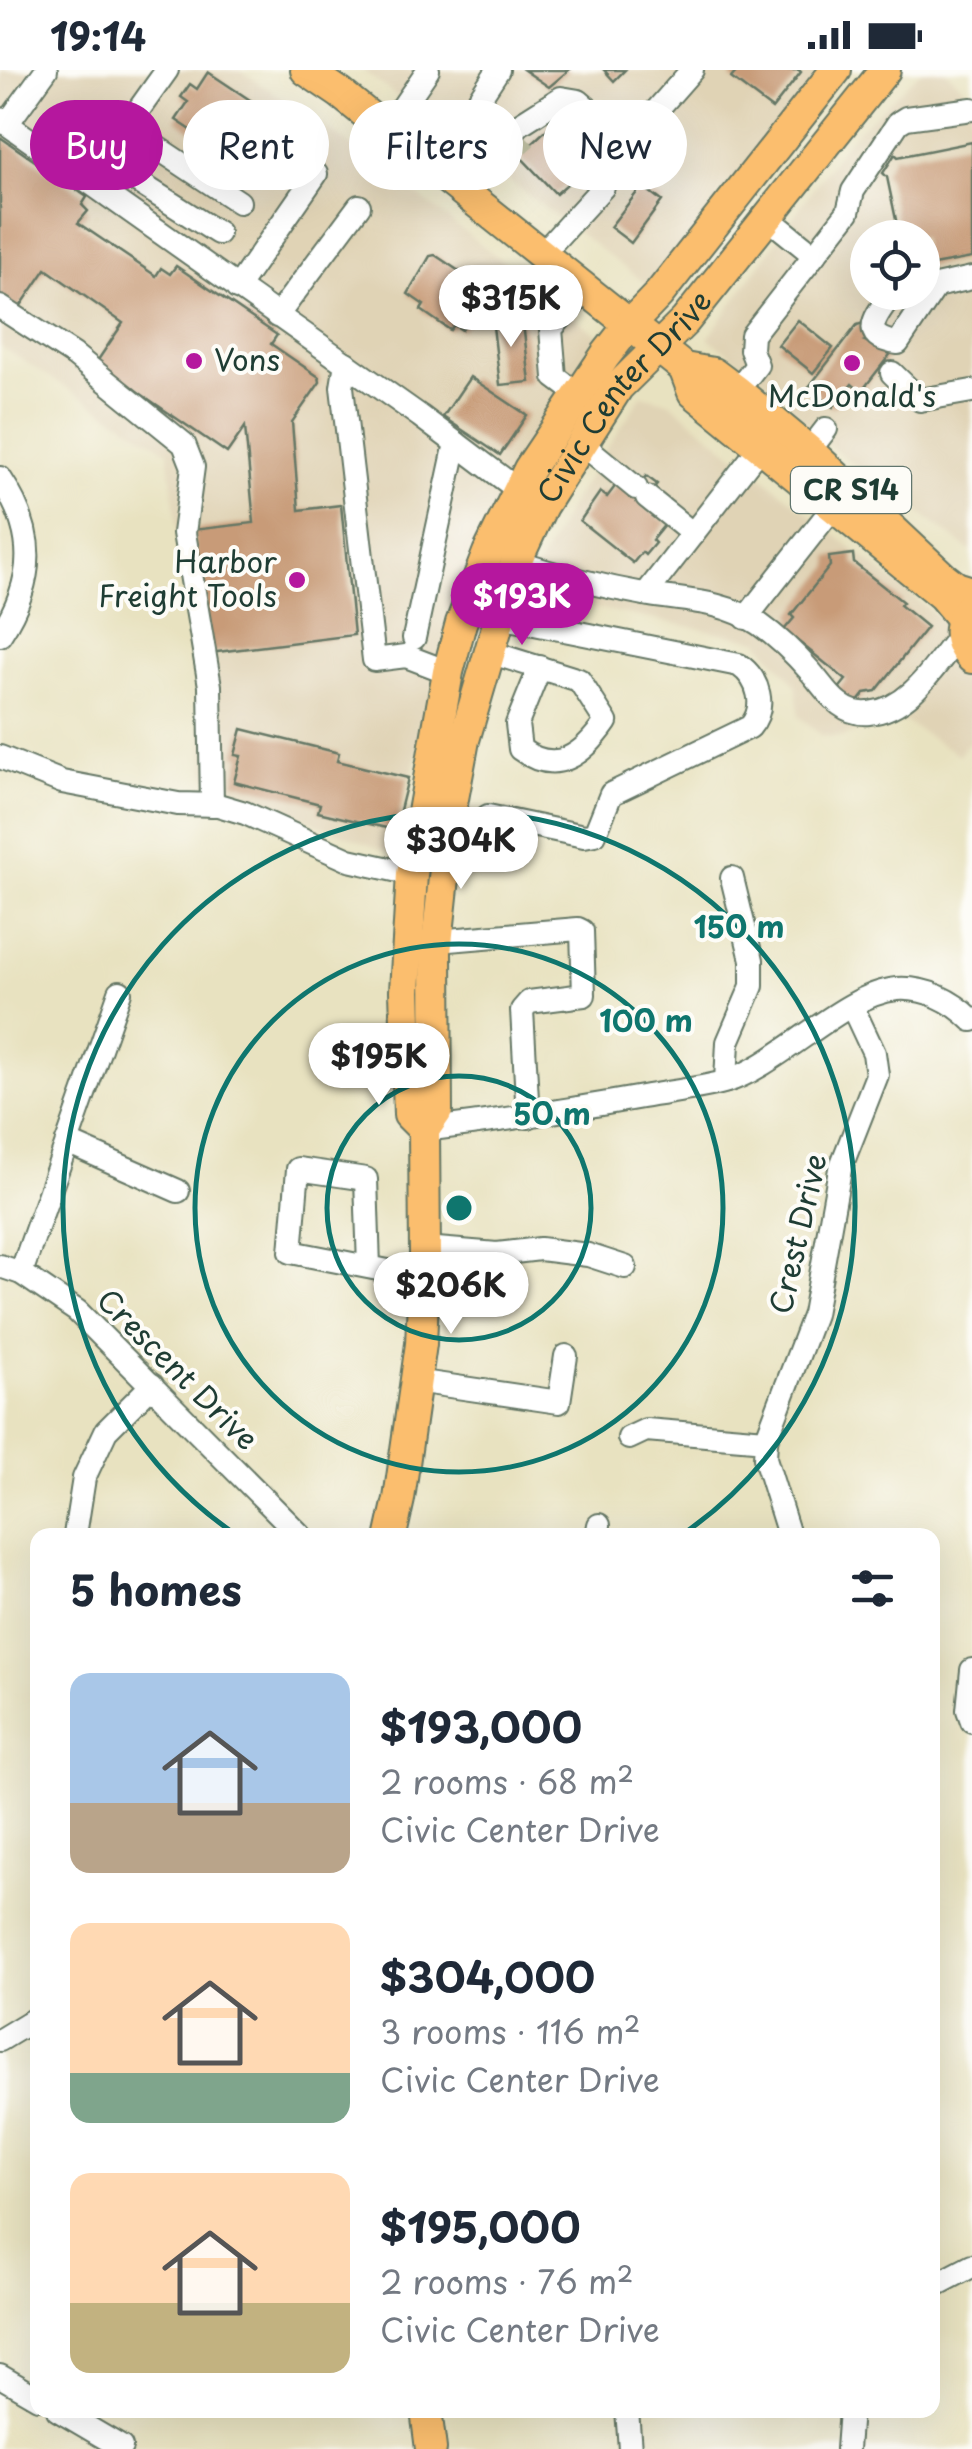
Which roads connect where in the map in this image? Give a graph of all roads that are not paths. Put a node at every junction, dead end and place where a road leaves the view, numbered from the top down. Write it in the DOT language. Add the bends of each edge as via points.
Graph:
graph roads {
  1 [pos="46,70"];
  2 [pos="167,70"];
  3 [pos="306,70"];
  4 [pos="428,70"];
  5 [pos="498,70"];
  6 [pos="692,70"];
  7 [pos="836,70"];
  8 [pos="885,70"];
  9 [pos="570,98"];
  10 [pos="145,100"];
  11 [pos="408,100"];
  12 [pos="479,100"];
  13 [pos="576,100"];
  14 [pos="666,100"];
  15 [pos="349,102"];
  16 [pos="972,110"];
  17 [pos="4,121"];
  18 [pos="523,122"];
  19 [pos="523,137"];
  20 [pos="30,140"];
  21 [pos="163,152"];
  22 [pos="100,190"];
  23 [pos="150,190"];
  24 [pos="305,190"];
  25 [pos="462,190"];
  26 [pos="600,190"];
  27 [pos="239,202"];
  28 [pos="360,206"];
  29 [pos="768,218"];
  30 [pos="218,233"];
  31 [pos="542,254"];
  32 [pos="814,255"];
  33 [pos="972,266"];
  34 [pos="940,277"];
  35 [pos="972,278"];
  36 [pos="940,281"];
  37 [pos="237,288"];
  38 [pos="586,290"];
  39 [pos="0,307"];
  40 [pos="879,310"];
  41 [pos="902,310"];
  42 [pos="916,310"];
  43 [pos="277,316"];
  44 [pos="630,324"];
  45 [pos="909,328"];
  46 [pos="659,348"];
  47 [pos="346,364"];
  48 [pos="684,368"];
  49 [pos="892,372"];
  50 [pos="737,391"];
  51 [pos="972,391"];
  52 [pos="579,395"];
  53 [pos="580,442"];
  54 [pos="456,443"];
  55 [pos="761,446"];
  56 [pos="0,478"];
  57 [pos="518,490"];
  58 [pos="834,506"];
  59 [pos="693,534"];
  60 [pos="516,562"];
  61 [pos="646,594"];
  62 [pos="500,618"];
  63 [pos="746,618"];
  64 [pos="967,622"];
  65 [pos="0,635"];
  66 [pos="414,638"];
  67 [pos="489,652"];
  68 [pos="540,667"];
  69 [pos="448,672"];
  70 [pos="0,758"];
  71 [pos="212,805"];
  72 [pos="488,816"];
  73 [pos="412,874"];
  74 [pos="732,878"];
  75 [pos="437,947"];
  76 [pos="120,992"];
  77 [pos="852,1006"];
  78 [pos="972,1020"];
  79 [pos="726,1081"];
  80 [pos="528,1117"];
  81 [pos="424,1130"];
  82 [pos="67,1142"];
  83 [pos="178,1191"];
  84 [pos="424,1263"];
  85 [pos="625,1266"];
  86 [pos="369,1267"];
  87 [pos="10,1270"];
  88 [pos="566,1356"];
  89 [pos="415,1381"];
  90 [pos="152,1385"];
  91 [pos="629,1438"];
  92 [pos="766,1440"];
  93 [pos="77,1528"];
  94 [pos="293,1528"];
  95 [pos="392,1528"];
  96 [pos="787,1528"];
  97 [pos="972,1670"];
  98 [pos="972,1722"];
  99 [pos="30,2022"];
  100 [pos="0,2040"];
  101 [pos="972,2266"];
  102 [pos="940,2279"];
  103 [pos="0,2376"];
  104 [pos="30,2393"];
  105 [pos="72,2418"];
  106 [pos="427,2418"];
  107 [pos="627,2418"];
  108 [pos="849,2418"];
  109 [pos="121,2447"];
  110 [pos="431,2449"];
  111 [pos="630,2449"];
  112 [pos="847,2449"];
  1 -- 17 [label="street"];
  2 -- 10 [label="street"];
  3 -- 15 [label="main road, CR S14"];
  4 -- 11 [label="street"];
  5 -- 12 [label="street"];
  6 -- 14 [label="street"];
  7 -- 44 [label="main road, Civic Center Drive"];
  8 -- 29 [label="main road, Civic Center Drive"];
  9 -- 13 [label="street"];
  9 -- 18 [label="street"];
  9 -- 19 [label="street"];
  16 -- 32 [label="street" via="898,124 853,191 848,212"];
  17 -- 20 [label="street"];
  21 -- 27 [label="street"];
  22 -- 37 [label="street"];
  23 -- 30 [label="street"];
  24 -- 37 [label="street"];
  25 -- 31 [label="main road, CR S14"];
  26 -- 31 [label="street"];
  28 -- 43 [label="street"];
  29 -- 32 [label="street"];
  29 -- 46 [label="main road, Civic Center Drive"];
  31 -- 38 [label="main road, CR S14"];
  32 -- 50 [label="street" via="752,335 756,365"];
  33 -- 34 [label="street"];
  35 -- 36 [label="street"];
  37 -- 43 [label="street"];
  38 -- 44 [label="main road, CR S14"];
  38 -- 52 [label="street" via="551,329 555,377"];
  39 -- 71 [label="street" via="74,355 184,444 193,468 184,533 210,686"];
  40 -- 45 [label="street" via="873,324 884,341 898,343"];
  41 -- 45 [label="street"];
  42 -- 45 [label="street"];
  43 -- 47 [label="street"];
  44 -- 46 [label="main road, CR S14"];
  44 -- 52 [label="main road, Civic Center Drive"];
  46 -- 48 [label="main road, CR S14"];
  46 -- 53 [label="main road, Civic Center Drive" via="618,387"];
  47 -- 54 [label="street"];
  47 -- 69 [label="street" via="342,387 374,660 406,656"];
  48 -- 50 [label="main road, CR S14" via="713,373"];
  48 -- 55 [label="main road, CR S14" via="693,392"];
  49 -- 51 [label="street" via="920,400"];
  50 -- 64 [label="main road, CR S14" via="818,440 956,587"];
  52 -- 57 [label="main road, Civic Center Drive"];
  53 -- 59 [label="street"];
  53 -- 60 [label="main road, Civic Center Drive"];
  54 -- 57 [label="street"];
  54 -- 66 [label="street"];
  55 -- 58 [label="main road, CR S14"];
  55 -- 59 [label="street"];
  56 -- 65 [label="street" via="17,506 28,558 20,599"];
  57 -- 69 [label="main road, Civic Center Drive" via="481,570"];
  58 -- 63 [label="street"];
  58 -- 64 [label="main road, CR S14"];
  59 -- 61 [label="street"];
  60 -- 61 [label="street"];
  60 -- 62 [label="main road, Civic Center Drive"];
  61 -- 63 [label="street" via="721,604"];
  62 -- 67 [label="main road, Civic Center Drive"];
  62 -- 72 [label="street" via="738,665 752,674 760,705 750,726 612,794 596,834"];
  63 -- 64 [label="street" via="810,671 828,695 852,712 871,714 912,694"];
  67 -- 68 [label="street"];
  67 -- 75 [label="main road, Civic Center Drive" via="452,804"];
  68 -- 68 [label="street" via="579,680 606,722 562,762 536,761 520,748 517,724"];
  69 -- 73 [label="main road, Civic Center Drive"];
  70 -- 71 [label="street" via="62,782"];
  71 -- 73 [label="street" via="349,860"];
  73 -- 75 [label="main road" via="431,896 429,931"];
  73 -- 81 [label="main road, Civic Center Drive" via="404,990 409,1114"];
  74 -- 79 [label="street" via="752,986 728,1042"];
  75 -- 80 [label="street" via="582,931 584,996 528,1002 522,1010"];
  75 -- 81 [label="main road, Civic Center Drive" via="437,1111"];
  76 -- 82 [label="street"];
  77 -- 78 [label="street" via="893,989 918,989 957,1005"];
  77 -- 79 [label="street"];
  77 -- 92 [label="street, Crest Drive" via="878,1075 840,1169 814,1314"];
  79 -- 80 [label="street"];
  80 -- 81 [label="street"];
  81 -- 84 [label="main road, Civic Center Drive"];
  82 -- 83 [label="street"];
  82 -- 87 [label="street"];
  84 -- 85 [label="street" via="540,1249"];
  84 -- 86 [label="street"];
  84 -- 89 [label="main road, Civic Center Drive"];
  86 -- 86 [label="street" via="291,1252 298,1170 366,1179"];
  87 -- 90 [label="street, Crescent Drive" via="77,1312"];
  88 -- 89 [label="street" via="559,1402"];
  89 -- 95 [label="main road, Civic Center Drive"];
  90 -- 93 [label="street" via="106,1431 84,1478"];
  90 -- 94 [label="street, Crescent Drive"];
  91 -- 92 [label="street" via="646,1430"];
  92 -- 96 [label="street" via="765,1458"];
  97 -- 98 [label="street"];
  99 -- 100 [label="street"];
  101 -- 102 [label="street"];
  103 -- 104 [label="street"];
  105 -- 109 [label="street"];
  106 -- 110 [label="main road"];
  107 -- 111 [label="street"];
  108 -- 112 [label="street"];
}
